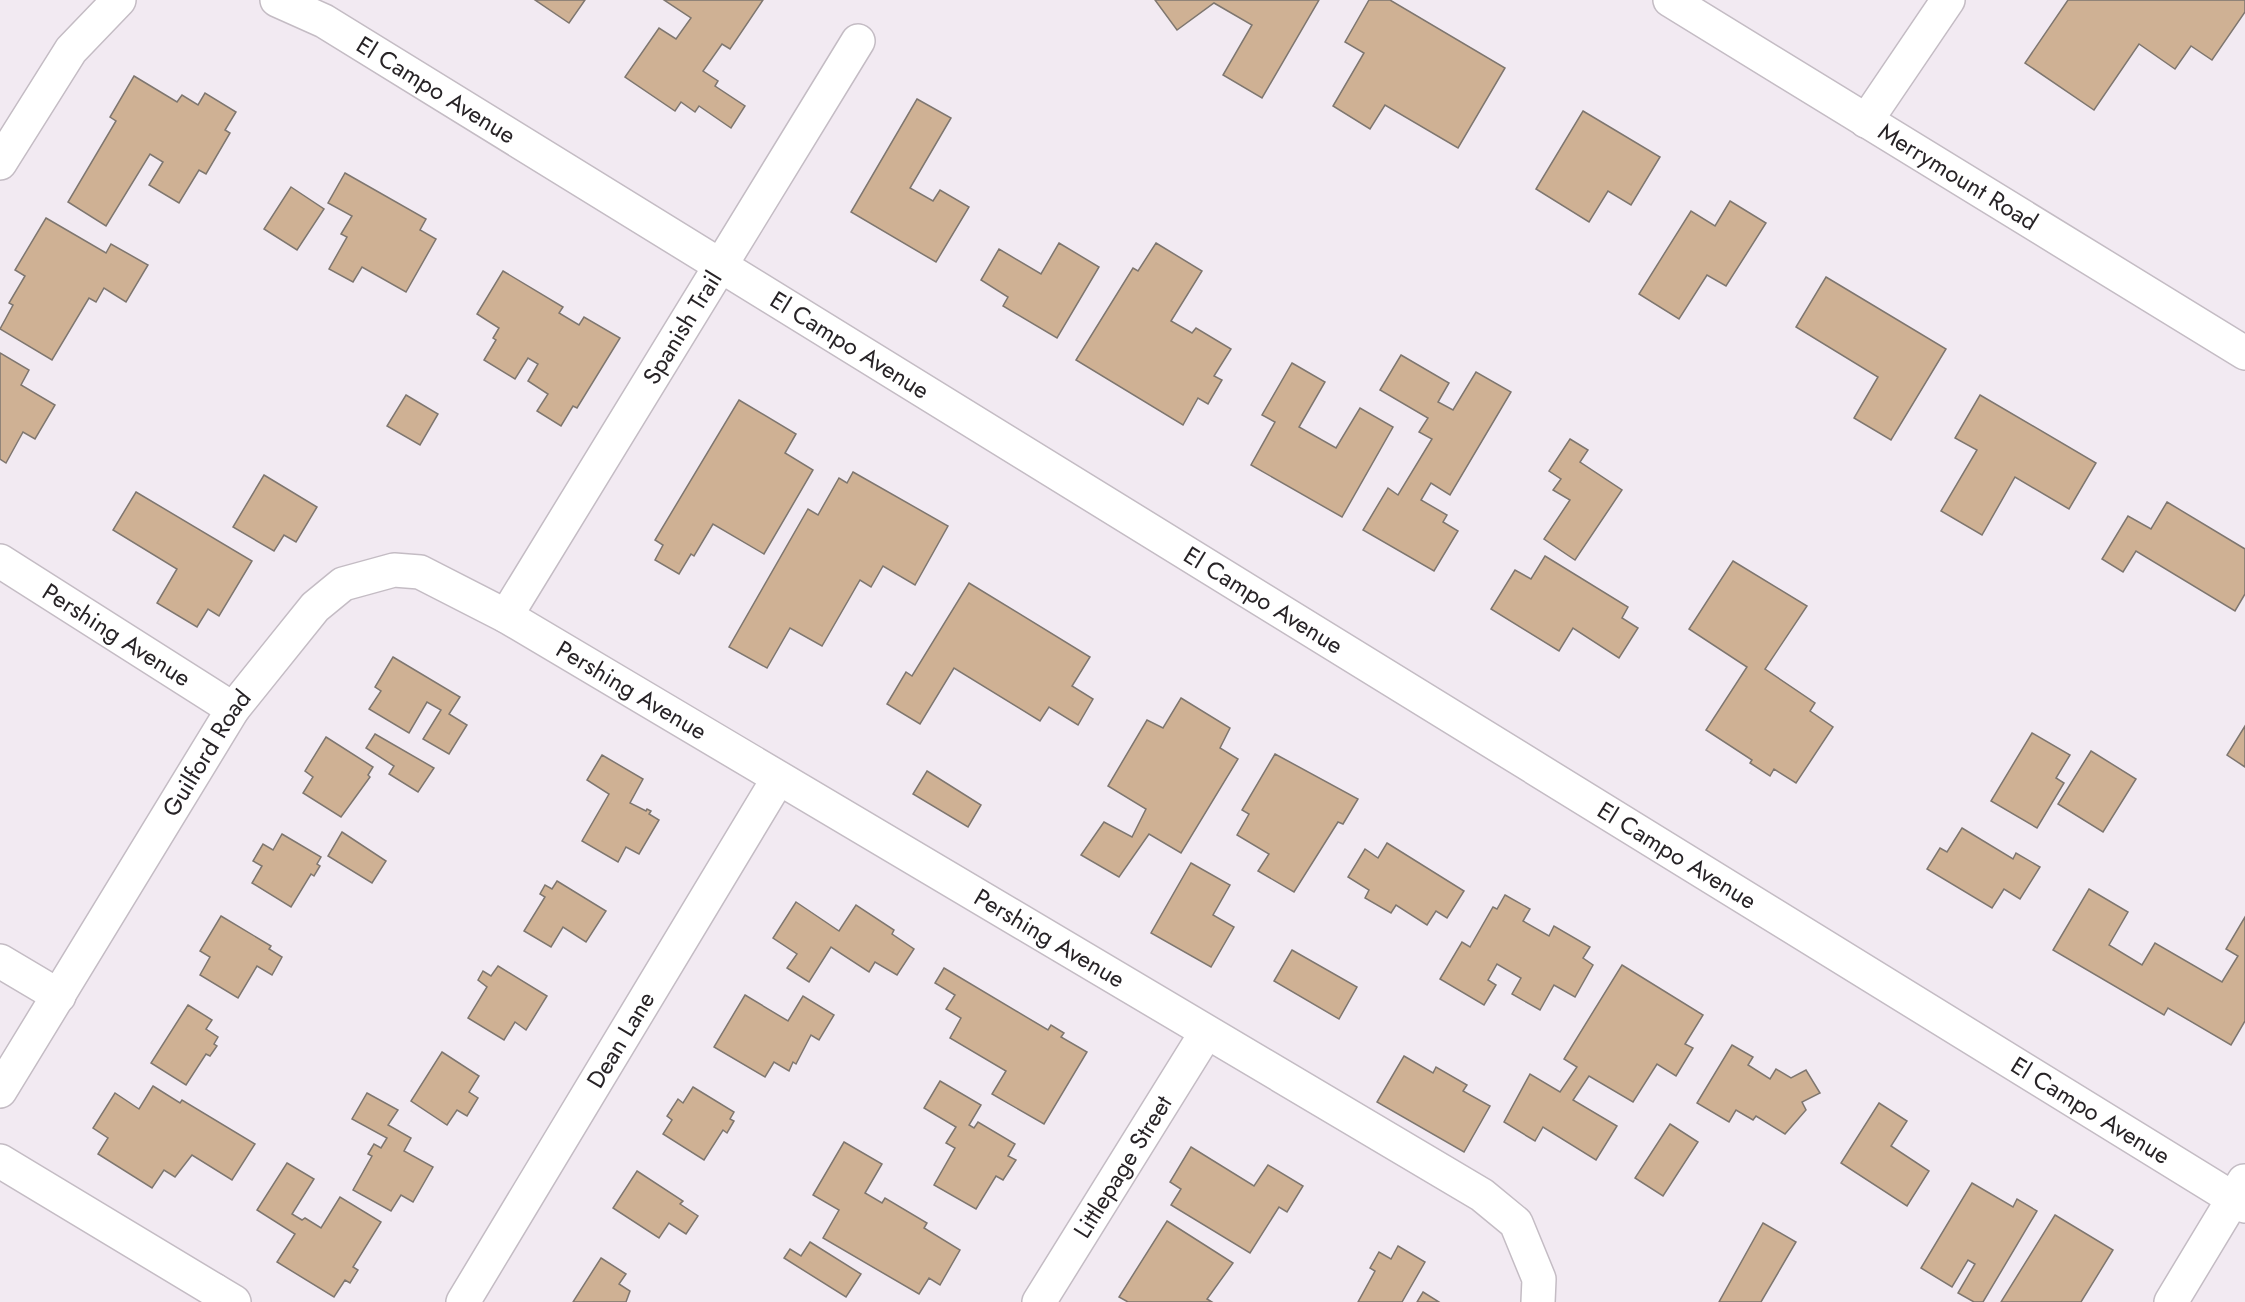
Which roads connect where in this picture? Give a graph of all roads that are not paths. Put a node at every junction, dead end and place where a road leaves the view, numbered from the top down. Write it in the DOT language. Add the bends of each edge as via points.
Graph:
graph roads {
  1 [pos="119,0"];
  2 [pos="277,0"];
  3 [pos="1670,0"];
  4 [pos="1948,0"];
  5 [pos="858,41"];
  6 [pos="1866,121"];
  7 [pos="0,163"];
  8 [pos="723,265"];
  9 [pos="2241,344"];
  10 [pos="0,561"];
  11 [pos="506,616"];
  12 [pos="233,709"];
  13 [pos="778,779"];
  14 [pos="0,961"];
  15 [pos="59,996"];
  16 [pos="1206,1033"];
  17 [pos="0,1091"];
  18 [pos="0,1161"];
  19 [pos="2241,1195"];
  20 [pos="226,1298"];
  21 [pos="463,1302"];
  22 [pos="1039,1302"];
  23 [pos="1538,1302"];
  24 [pos="2171,1302"];
  1 -- 7 [label="street" via="70,50"];
  2 -- 8 [label="street, El Campo Avenue" via="324,21"];
  3 -- 6 [label="street, Merrymount Road"];
  4 -- 6 [label="street"];
  5 -- 8 [label="street, Spanish Trail"];
  6 -- 9 [label="street, Merrymount Road"];
  8 -- 11 [label="street, Spanish Trail"];
  8 -- 19 [label="street, El Campo Avenue"];
  10 -- 12 [label="street, Pershing Avenue"];
  11 -- 12 [label="street, Guilford Road" via="420,572 394,570 343,584 315,607"];
  11 -- 13 [label="street, Pershing Avenue"];
  12 -- 15 [label="street, Guilford Road"];
  13 -- 16 [label="street, Pershing Avenue"];
  13 -- 21 [label="street, Dean Lane"];
  14 -- 15 [label="street"];
  15 -- 17 [label="street, Guilford Road"];
  16 -- 22 [label="street, Littlepage Street"];
  16 -- 23 [label="street, Pershing Avenue" via="1482,1195 1516,1223 1539,1279"];
  18 -- 20 [label="street"];
  19 -- 24 [label="street"];
}
